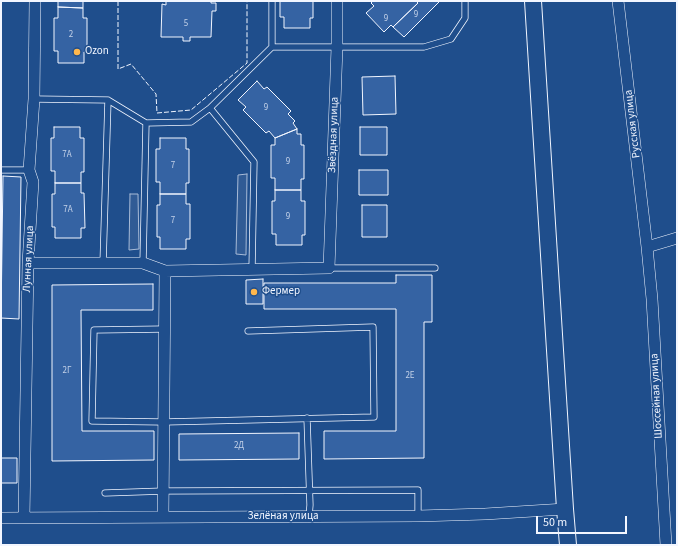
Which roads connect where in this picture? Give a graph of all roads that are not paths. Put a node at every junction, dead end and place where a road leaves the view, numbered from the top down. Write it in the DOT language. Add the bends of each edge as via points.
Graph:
graph roads {
  1 [pos="35,1"];
  2 [pos="272,1"];
  3 [pos="338,1"];
  4 [pos="465,1"];
  5 [pos="533,1"];
  6 [pos="618,1"];
  7 [pos="272,47"];
  8 [pos="337,47"];
  9 [pos="34,99"];
  10 [pos="108,100"];
  11 [pos="210,108"];
  12 [pos="146,123"];
  13 [pos="1,170"];
  14 [pos="29,170"];
  15 [pos="677,238"];
  16 [pos="647,247"];
  17 [pos="28,263"];
  18 [pos="143,263"];
  19 [pos="103,264"];
  20 [pos="329,268"];
  21 [pos="435,268"];
  22 [pos="252,269"];
  23 [pos="165,271"];
  24 [pos="165,329"];
  25 [pos="248,331"];
  26 [pos="307,418"];
  27 [pos="164,422"];
  28 [pos="309,490"];
  29 [pos="164,491"];
  30 [pos="105,493"];
  31 [pos="565,508"];
  32 [pos="418,516"];
  33 [pos="163,517"];
  34 [pos="309,517"];
  35 [pos="1,518"];
  36 [pos="24,518"];
  37 [pos="568,545"];
  38 [pos="666,545"];
  1 -- 9 [label="street, Лунная улица"];
  2 -- 7 [label="lane"];
  3 -- 8 [label="street, Звёздная улица"];
  4 -- 8 [label="lane" via="464,18 451,40 424,47"];
  5 -- 31 [label="main road"];
  6 -- 16 [label="street, Русская улица"];
  7 -- 8 [label="lane"];
  7 -- 11 [label="lane"];
  8 -- 20 [label="street, Звёздная улица"];
  9 -- 10 [label="lane"];
  9 -- 14 [label="street, Лунная улица"];
  10 -- 12 [label="lane"];
  10 -- 19 [label="lane"];
  11 -- 12 [label="lane" via="191,122"];
  11 -- 22 [label="lane" via="254,162"];
  12 -- 18 [label="lane"];
  13 -- 14 [label="lane"];
  14 -- 17 [label="street, Лунная улица" via="34,182"];
  15 -- 16 [label="street"];
  16 -- 38 [label="street, Шоссейная улица"];
  17 -- 19 [label="street"];
  17 -- 36 [label="street, Лунная улица"];
  18 -- 19 [label="street"];
  18 -- 23 [label="street"];
  20 -- 21 [label="lane"];
  20 -- 22 [label="street"];
  22 -- 23 [label="street"];
  23 -- 24 [label="street"];
  24 -- 27 [label="street"];
  24 -- 27 [label="lane" via="94,330 92,422"];
  25 -- 26 [label="lane" via="373,327 374,417"];
  26 -- 27 [label="lane"];
  26 -- 28 [label="lane"];
  27 -- 29 [label="street"];
  28 -- 29 [label="lane"];
  28 -- 32 [label="lane" via="418,490"];
  28 -- 34 [label="lane"];
  29 -- 30 [label="lane"];
  29 -- 33 [label="street"];
  31 -- 32 [label="street, Зелёная улица"];
  31 -- 37 [label="main road"];
  32 -- 34 [label="street, Зелёная улица"];
  33 -- 34 [label="street, Зелёная улица"];
  33 -- 36 [label="street, Зелёная улица"];
  35 -- 36 [label="street, Зелёная улица"];
}
